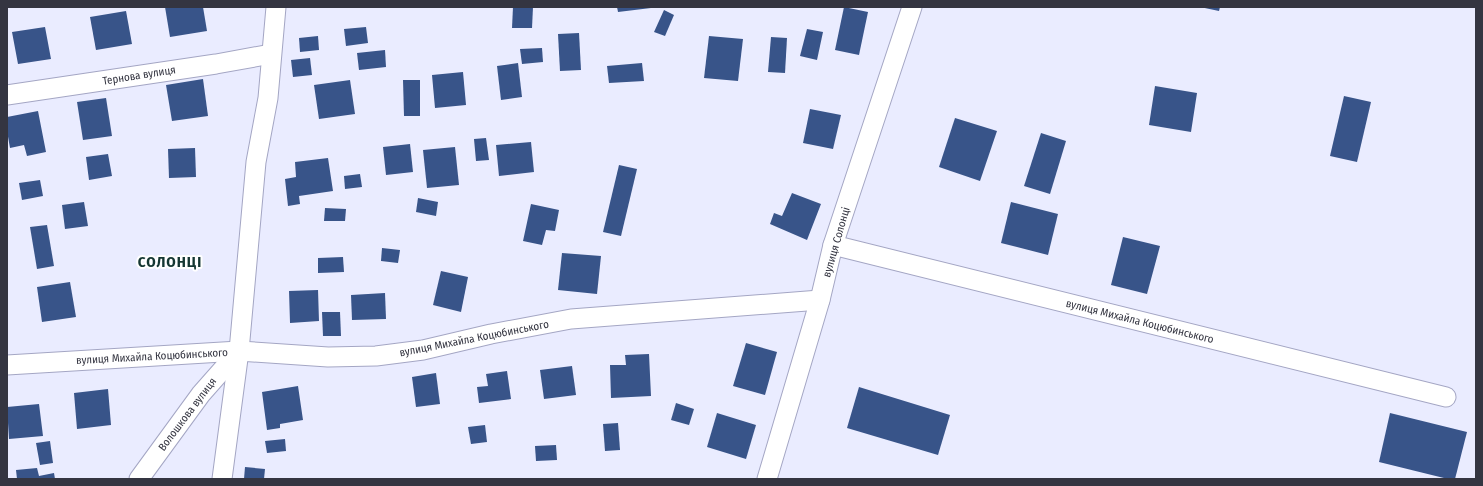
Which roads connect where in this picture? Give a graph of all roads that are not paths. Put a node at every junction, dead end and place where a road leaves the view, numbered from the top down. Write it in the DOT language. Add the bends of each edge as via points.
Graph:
graph roads {
  1 [pos="276,7"];
  2 [pos="912,7"];
  3 [pos="271,54"];
  4 [pos="7,95"];
  5 [pos="833,245"];
  6 [pos="820,300"];
  7 [pos="239,351"];
  8 [pos="7,365"];
  9 [pos="1446,397"];
  10 [pos="139,479"];
  11 [pos="222,479"];
  12 [pos="767,479"];
  1 -- 3 [label="street"];
  2 -- 5 [label="street, вулиця Солонці"];
  3 -- 4 [label="street, Тернова вулиця"];
  3 -- 7 [label="street" via="268,98 256,162"];
  5 -- 6 [label="street, вулиця Солонці"];
  5 -- 9 [label="street, вулиця Михайла Коцюбинського"];
  6 -- 7 [label="street, вулиця Михайла Коцюбинського" via="571,320 491,334 423,350 376,356 328,357"];
  6 -- 12 [label="street, вулиця Солонці"];
  7 -- 8 [label="street, вулиця Михайла Коцюбинського"];
  7 -- 10 [label="street, Волошкова вулиця" via="201,394"];
  7 -- 11 [label="street"];
}
